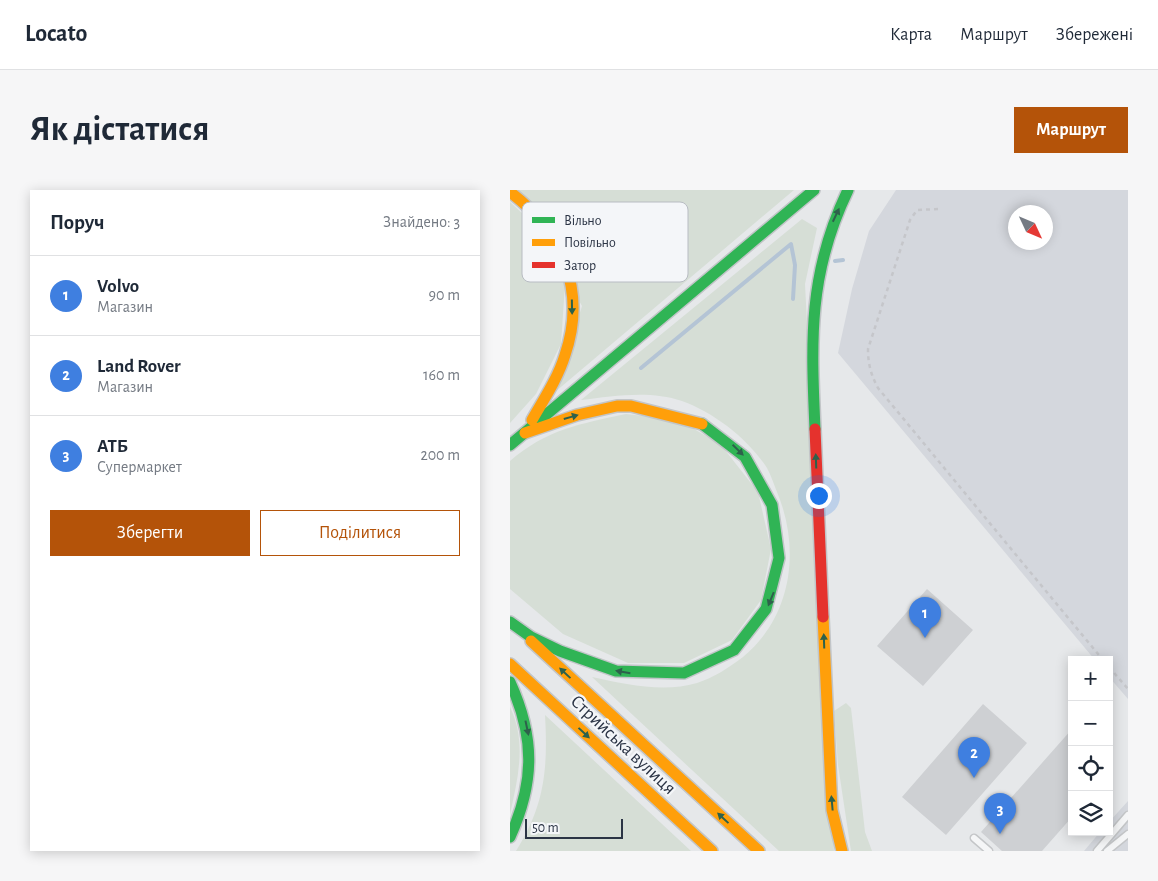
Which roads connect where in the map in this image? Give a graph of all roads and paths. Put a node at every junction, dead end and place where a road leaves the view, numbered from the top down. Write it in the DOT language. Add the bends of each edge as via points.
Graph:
graph roads {
  1 [pos="814,190"];
  2 [pos="848,190"];
  3 [pos="510,192"];
  4 [pos="523,202"];
  5 [pos="938,209"];
  6 [pos="570,282"];
  7 [pos="525,433"];
  8 [pos="510,445"];
  9 [pos="512,624"];
  10 [pos="1101,656"];
  11 [pos="510,664"];
  12 [pos="1113,672"];
  13 [pos="510,682"];
  14 [pos="1128,689"];
  15 [pos="1128,815"];
  16 [pos="1128,834"];
  17 [pos="510,837"];
  18 [pos="974,838"];
  19 [pos="712,851"];
  20 [pos="759,851"];
  21 [pos="842,851"];
  22 [pos="989,851"];
  23 [pos="1097,851"];
  24 [pos="1107,851"];
  1 -- 7 [label="main road"];
  21 -- 2 [label="main road, one-way" via="832,810 829,765 812,325 816,277 824,244"];
  3 -- 4 [label="main road, one-way"];
  5 -- 10 [label="path" via="917,210 910,220 868,349 872,376 878,388"];
  6 -- 7 [label="main road, one-way" via="573,306 567,351"];
  7 -- 8 [label="main road"];
  7 -- 9 [label="main road, one-way" via="570,416 629,406 687,416 713,429 754,466 766,487 776,518 780,548 778,576 763,617 734,650 688,672 657,676 594,666"];
  20 -- 9 [label="main road, one-way"];
  11 -- 19 [label="main road, Стрийська вулиця, one-way"];
  12 -- 14 [label="path"];
  13 -- 17 [label="main road, one-way" via="528,728 530,767 526,798"];
  15 -- 23 [label="lane"];
  16 -- 24 [label="lane"];
  18 -- 22 [label="lane"];
}
